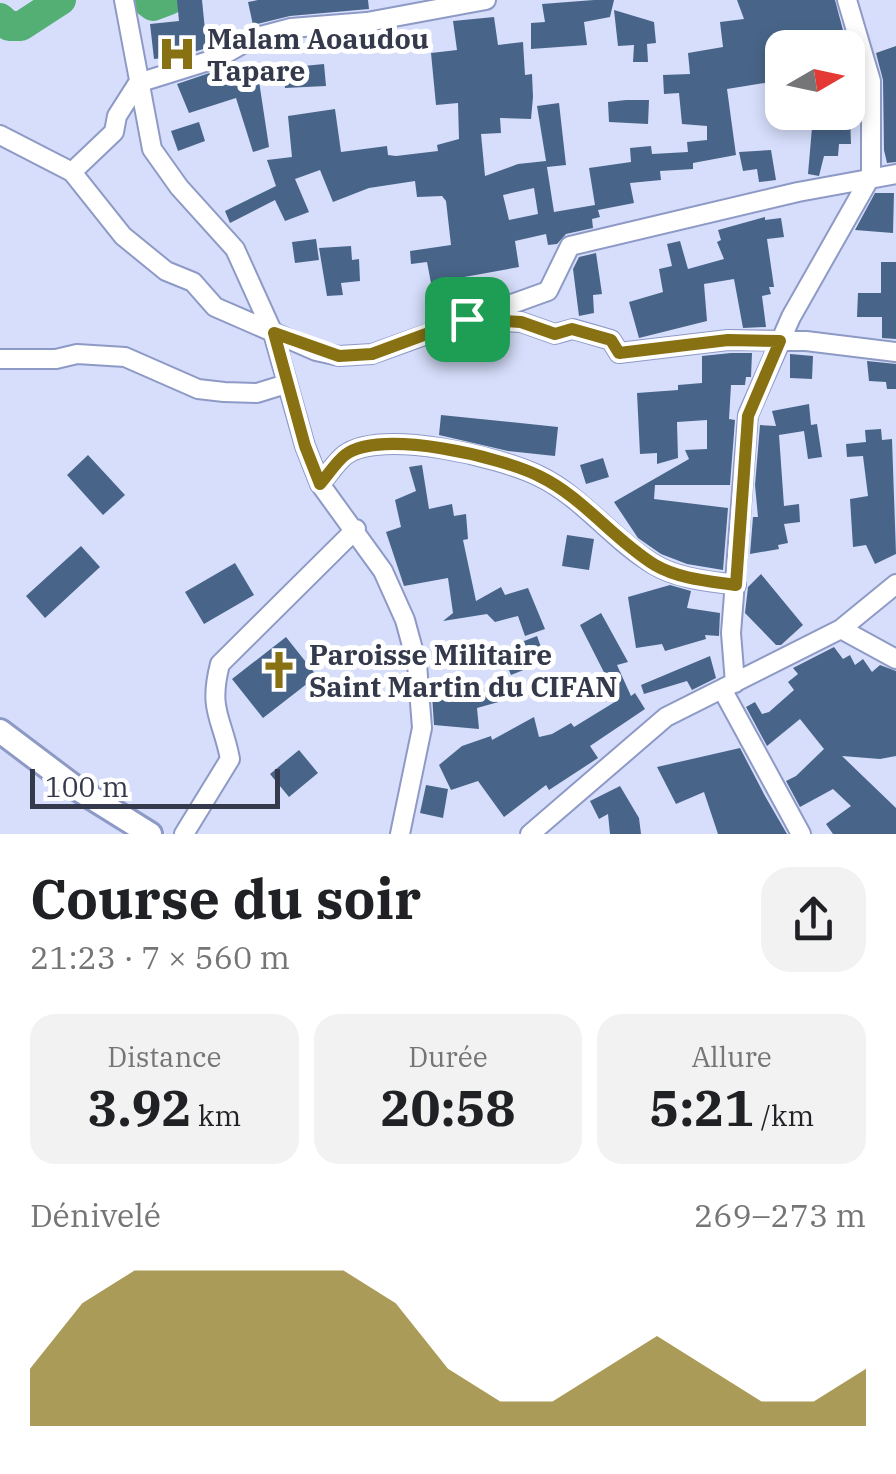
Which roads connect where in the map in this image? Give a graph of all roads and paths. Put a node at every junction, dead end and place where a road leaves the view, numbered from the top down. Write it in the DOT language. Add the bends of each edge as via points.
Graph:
graph roads {
  1 [pos="124,0"];
  2 [pos="486,0"];
  3 [pos="847,0"];
  4 [pos="138,84"];
  5 [pos="0,134"];
  6 [pos="72,172"];
  7 [pos="896,174"];
  8 [pos="872,176"];
  9 [pos="467,319"];
  10 [pos="274,333"];
  11 [pos="780,341"];
  12 [pos="896,352"];
  13 [pos="0,359"];
  14 [pos="286,384"];
  15 [pos="320,484"];
  16 [pos="356,529"];
  17 [pos="896,584"];
  18 [pos="736,585"];
  19 [pos="841,629"];
  20 [pos="896,659"];
  21 [pos="729,686"];
  22 [pos="0,730"];
  23 [pos="150,834"];
  24 [pos="184,834"];
  25 [pos="400,834"];
  26 [pos="530,834"];
  27 [pos="801,834"];
  1 -- 4 [label="street"];
  2 -- 4 [label="street" via="291,28"];
  3 -- 8 [label="street" via="871,81"];
  4 -- 6 [label="street" via="114,132"];
  4 -- 10 [label="street" via="152,150 235,249"];
  5 -- 6 [label="street"];
  6 -- 10 [label="street" via="148,258 192,282 215,307"];
  7 -- 8 [label="street"];
  8 -- 9 [label="street" via="570,246 548,291"];
  8 -- 11 [label="street"];
  9 -- 10 [label="street" via="372,354 339,356"];
  9 -- 11 [label="street" via="521,322 555,334 572,329 611,340 619,353"];
  10 -- 14 [label="street"];
  11 -- 12 [label="street"];
  11 -- 18 [label="street" via="748,416"];
  13 -- 14 [label="street" via="126,357 198,389 224,392"];
  14 -- 15 [label="street"];
  15 -- 16 [label="street"];
  15 -- 18 [label="street" via="346,454 380,443 465,454 540,476 654,564 688,578"];
  16 -- 24 [label="street" via="220,664 216,718 230,759"];
  16 -- 25 [label="street" via="384,571 418,664 422,728"];
  17 -- 19 [label="street"];
  18 -- 21 [label="street"];
  19 -- 20 [label="street"];
  19 -- 21 [label="street"];
  21 -- 26 [label="street" via="666,717"];
  21 -- 27 [label="street"];
  22 -- 23 [label="main road"];
}
